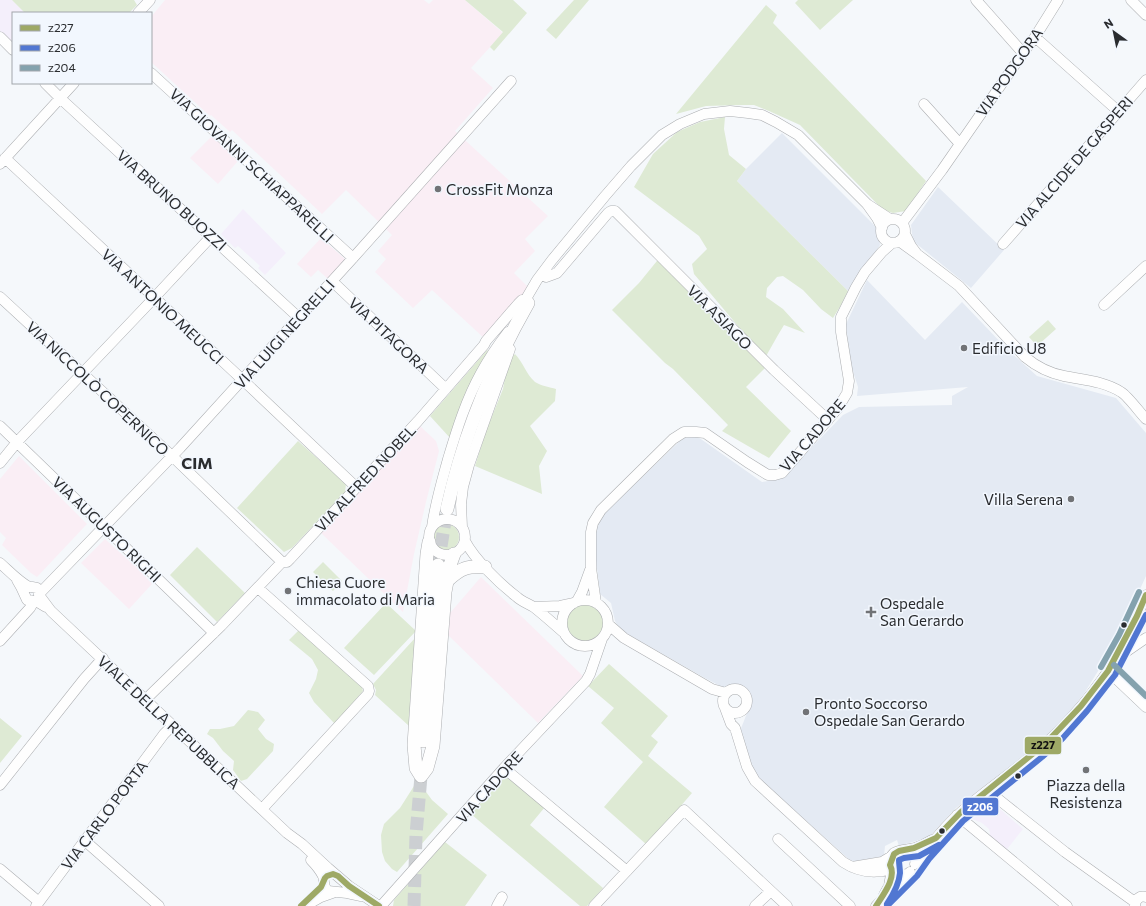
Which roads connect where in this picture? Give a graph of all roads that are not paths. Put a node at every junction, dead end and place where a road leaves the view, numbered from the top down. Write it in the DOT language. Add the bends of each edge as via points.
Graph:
graph roads {
  1 [pos="976,0"];
  2 [pos="1058,0"];
  3 [pos="1131,0"];
  4 [pos="146,1"];
  5 [pos="139,12"];
  6 [pos="1146,15"];
  7 [pos="1035,37"];
  8 [pos="2,39"];
  9 [pos="12,49"];
  10 [pos="1022,53"];
  11 [pos="152,74"];
  12 [pos="1146,80"];
  13 [pos="511,81"];
  14 [pos="46,84"];
  15 [pos="73,84"];
  16 [pos="60,98"];
  17 [pos="924,104"];
  18 [pos="1118,111"];
  19 [pos="960,144"];
  20 [pos="2,161"];
  21 [pos="867,204"];
  22 [pos="615,211"];
  23 [pos="890,219"];
  24 [pos="902,223"];
  25 [pos="882,228"];
  26 [pos="212,238"];
  27 [pos="899,240"];
  28 [pos="570,243"];
  29 [pos="1003,244"];
  30 [pos="353,258"];
  31 [pos="1146,266"];
  32 [pos="546,277"];
  33 [pos="332,281"];
  34 [pos="0,297"];
  35 [pos="154,298"];
  36 [pos="527,301"];
  37 [pos="1104,305"];
  38 [pos="298,317"];
  39 [pos="509,330"];
  40 [pos="83,373"];
  41 [pos="492,373"];
  42 [pos="243,380"];
  43 [pos="446,389"];
  44 [pos="828,420"];
  45 [pos="1146,420"];
  46 [pos="0,426"];
  47 [pos="17,442"];
  48 [pos="172,456"];
  49 [pos="0,463"];
  50 [pos="356,488"];
  51 [pos="447,509"];
  52 [pos="104,526"];
  53 [pos="432,527"];
  54 [pos="462,527"];
  55 [pos="465,541"];
  56 [pos="429,542"];
  57 [pos="456,553"];
  58 [pos="282,562"];
  59 [pos="0,563"];
  60 [pos="438,565"];
  61 [pos="483,565"];
  62 [pos="590,568"];
  63 [pos="448,580"];
  64 [pos="258,588"];
  65 [pos="33,594"];
  66 [pos="1146,595"];
  67 [pos="575,602"];
  68 [pos="596,603"];
  69 [pos="534,607"];
  70 [pos="608,624"];
  71 [pos="214,632"];
  72 [pos="563,632"];
  73 [pos="1129,632"];
  74 [pos="603,638"];
  75 [pos="624,638"];
  76 [pos="1145,639"];
  77 [pos="0,642"];
  78 [pos="587,646"];
  79 [pos="103,658"];
  80 [pos="1115,659"];
  81 [pos="593,666"];
  82 [pos="1108,671"];
  83 [pos="712,689"];
  84 [pos="726,693"];
  85 [pos="146,699"];
  86 [pos="724,706"];
  87 [pos="1146,707"];
  88 [pos="739,712"];
  89 [pos="173,725"];
  90 [pos="735,728"];
  91 [pos="504,768"];
  92 [pos="421,776"];
  93 [pos="0,785"];
  94 [pos="988,791"];
  95 [pos="262,809"];
  96 [pos="957,815"];
  97 [pos="287,833"];
  98 [pos="936,838"];
  99 [pos="778,839"];
  100 [pos="84,840"];
  101 [pos="902,850"];
  102 [pos="892,856"];
  103 [pos="915,864"];
  104 [pos="850,867"];
  105 [pos="0,869"];
  106 [pos="892,869"];
  107 [pos="627,871"];
  108 [pos="866,872"];
  109 [pos="908,874"];
  110 [pos="338,877"];
  111 [pos="323,882"];
  112 [pos="888,888"];
  113 [pos="771,891"];
  114 [pos="333,892"];
  115 [pos="1141,898"];
  116 [pos="368,899"];
  117 [pos="38,904"];
  118 [pos="877,905"];
  119 [pos="159,906"];
  120 [pos="301,906"];
  121 [pos="305,906"];
  122 [pos="380,906"];
  123 [pos="594,906"];
  124 [pos="755,906"];
  125 [pos="787,906"];
  126 [pos="850,906"];
  127 [pos="1067,906"];
  1 -- 10 [label="street"];
  2 -- 7 [label="street, VIA PODGORA"];
  3 -- 6 [label="street"];
  4 -- 5 [label="street"];
  7 -- 10 [label="street, VIA PODGORA"];
  7 -- 18 [label="street"];
  8 -- 9 [label="street"];
  10 -- 19 [label="street, VIA PODGORA"];
  11 -- 30 [label="street, VIA GIOVANNI SCHIAPPARELLI"];
  12 -- 18 [label="street, VIA ALCIDE DE GASPERI"];
  13 -- 30 [label="street, VIA LUIGI NEGRELLI"];
  14 -- 16 [label="street, VIA BRUNO BUOZZI"];
  15 -- 16 [label="street"];
  16 -- 20 [label="street"];
  16 -- 26 [label="street, VIA BRUNO BUOZZI"];
  17 -- 19 [label="street"];
  18 -- 29 [label="street, VIA ALCIDE DE GASPERI"];
  19 -- 24 [label="street, VIA PODGORA"];
  20 -- 35 [label="street, VIA ANTONIO MEUCCI"];
  21 -- 23 [label="street"];
  21 -- 25 [label="street"];
  21 -- 28 [label="street" via="798,135 776,122 748,113 704,114 662,135 605,196"];
  22 -- 32 [label="street, VIA ALFRED NOBEL" via="608,213 557,273"];
  22 -- 44 [label="street, VIA ASIAGO" via="774,370"];
  23 -- 24 [label="street"];
  23 -- 25 [label="street"];
  24 -- 27 [label="street" via="905,231"];
  25 -- 27 [label="street" via="882,235 888,242"];
  26 -- 35 [label="street"];
  26 -- 38 [label="street, VIA BRUNO BUOZZI"];
  27 -- 44 [label="street, VIA CADORE" via="874,261 843,312 840,324 849,381 847,393"];
  27 -- 45 [label="street" via="959,286 1036,366 1062,376 1091,381 1122,392"];
  28 -- 32 [label="street, VIA ALFRED NOBEL"];
  28 -- 36 [label="street, VIA ALFRED NOBEL" via="537,280"];
  30 -- 33 [label="street, VIA LUIGI NEGRELLI"];
  31 -- 37 [label="street"];
  32 -- 36 [label="street, VIA ALFRED NOBEL"];
  33 -- 38 [label="street, VIA LUIGI NEGRELLI"];
  33 -- 43 [label="street, VIA PITAGORA"];
  34 -- 40 [label="street, VIA NICCOLÒ COPERNICO"];
  35 -- 40 [label="street"];
  35 -- 42 [label="street, VIA ANTONIO MEUCCI"];
  36 -- 39 [label="street"];
  36 -- 41 [label="main road"];
  36 -- 43 [label="street, VIA ALFRED NOBEL" via="518,304"];
  36 -- 54 [label="street" via="525,315 507,355 465,477"];
  38 -- 42 [label="street, VIA LUIGI NEGRELLI"];
  39 -- 41 [label="main road"];
  39 -- 53 [label="street" via="480,373 466,404 445,471"];
  40 -- 47 [label="street"];
  40 -- 48 [label="street, VIA NICCOLÒ COPERNICO"];
  41 -- 51 [label="main road" via="458,463"];
  42 -- 48 [label="street, VIA LUIGI NEGRELLI"];
  42 -- 50 [label="street, VIA ANTONIO MEUCCI"];
  43 -- 50 [label="street, VIA ALFRED NOBEL"];
  44 -- 62 [label="street, VIA CADORE" via="782,473 775,476 747,462 705,433 684,432 673,439 601,510 591,532"];
  46 -- 47 [label="street, VIA AUGUSTO RIGHI"];
  47 -- 49 [label="street"];
  47 -- 52 [label="street, VIA AUGUSTO RIGHI"];
  48 -- 52 [label="street, VIA LUIGI NEGRELLI"];
  48 -- 58 [label="street, VIA NICCOLÒ COPERNICO"];
  50 -- 58 [label="street, VIA ALFRED NOBEL" via="287,562"];
  52 -- 65 [label="street, VIA LUIGI NEGRELLI" via="52,581"];
  52 -- 71 [label="street, VIA AUGUSTO RIGHI"];
  53 -- 54 [label="street" via="438,521 447,519 456,521"];
  53 -- 56 [label="street"];
  54 -- 55 [label="street"];
  55 -- 57 [label="street"];
  55 -- 61 [label="street"];
  56 -- 57 [label="street" via="437,552 446,556"];
  56 -- 92 [label="main road" via="414,745 416,768"];
  57 -- 61 [label="street"];
  57 -- 63 [label="main road" via="450,565"];
  58 -- 64 [label="street, VIA ALFRED NOBEL"];
  59 -- 65 [label="street, VIALE DELLA REPUBBLICA"];
  60 -- 92 [label="main road"];
  61 -- 63 [label="main road" via="462,568"];
  61 -- 69 [label="street" via="518,598"];
  62 -- 67 [label="street, VIA CADORE" via="582,592"];
  62 -- 68 [label="street, VIA CADORE"];
  63 -- 92 [label="main road" via="433,746 427,768"];
  64 -- 71 [label="street, VIA ALFRED NOBEL"];
  64 -- 95 [label="street" via="368,686 369,691"];
  65 -- 77 [label="street, VIA LUIGI NEGRELLI" via="30,608"];
  65 -- 79 [label="street, VIALE DELLA REPUBBLICA"];
  66 -- 73 [label="street"];
  67 -- 68 [label="street" via="587,600"];
  67 -- 69 [label="street" via="560,606"];
  67 -- 72 [label="street, VIA CADORE" via="567,608 563,616"];
  68 -- 70 [label="street, VIA CADORE" via="605,612"];
  69 -- 72 [label="street"];
  70 -- 74 [label="street, VIA CADORE"];
  70 -- 75 [label="street"];
  71 -- 85 [label="street, VIA ALFRED NOBEL"];
  72 -- 78 [label="street" via="573,643"];
  73 -- 76 [label="street" via="1136,639"];
  73 -- 80 [label="street"];
  74 -- 75 [label="street"];
  74 -- 78 [label="street"];
  74 -- 81 [label="street, VIA CADORE"];
  75 -- 83 [label="street"];
  76 -- 80 [label="street"];
  78 -- 81 [label="street"];
  79 -- 85 [label="street, VIALE DELLA REPUBBLICA"];
  79 -- 93 [label="street"];
  80 -- 82 [label="street"];
  81 -- 91 [label="street, VIA CADORE" via="586,681"];
  82 -- 87 [label="street"];
  82 -- 94 [label="street" via="1056,734"];
  83 -- 84 [label="street"];
  83 -- 86 [label="street"];
  84 -- 86 [label="street" via="723,698"];
  84 -- 88 [label="street" via="734,689 744,693 747,703"];
  85 -- 89 [label="street, VIALE DELLA REPUBBLICA"];
  86 -- 88 [label="street" via="732,713"];
  86 -- 90 [label="street"];
  88 -- 90 [label="street"];
  89 -- 95 [label="street, VIALE DELLA REPUBBLICA"];
  89 -- 100 [label="street, VIA CARLO PORTA"];
  90 -- 104 [label="street" via="755,781"];
  91 -- 107 [label="street"];
  91 -- 122 [label="street, VIA CADORE"];
  94 -- 96 [label="street"];
  94 -- 115 [label="street" via="1065,852 1132,900"];
  95 -- 97 [label="street, VIALE DELLA REPUBBLICA"];
  96 -- 98 [label="street"];
  96 -- 127 [label="street"];
  97 -- 110 [label="street, VIALE DELLA REPUBBLICA"];
  97 -- 111 [label="street, VIALE DELLA REPUBBLICA" via="317,867"];
  98 -- 101 [label="street" via="914,848"];
  98 -- 103 [label="street"];
  99 -- 126 [label="street"];
  100 -- 117 [label="street, VIA CARLO PORTA"];
  100 -- 119 [label="street"];
  101 -- 102 [label="street"];
  101 -- 103 [label="street" via="910,853"];
  102 -- 104 [label="street" via="882,862"];
  102 -- 106 [label="street"];
  103 -- 109 [label="street"];
  104 -- 108 [label="street"];
  105 -- 117 [label="street"];
  106 -- 108 [label="street"];
  106 -- 109 [label="street" via="899,874"];
  106 -- 112 [label="street"];
  107 -- 113 [label="street" via="684,810"];
  107 -- 123 [label="street"];
  108 -- 112 [label="street" via="884,879"];
  109 -- 118 [label="street"];
  110 -- 111 [label="street" via="333,874 327,876"];
  110 -- 114 [label="street" via="340,887"];
  110 -- 116 [label="street, VIALE DELLA REPUBBLICA"];
  111 -- 114 [label="street, VIALE DELLA REPUBBLICA" via="325,889"];
  111 -- 120 [label="street"];
  112 -- 118 [label="street"];
  113 -- 124 [label="street"];
  113 -- 125 [label="street"];
  114 -- 116 [label="street, VIALE DELLA REPUBBLICA" via="360,895"];
  114 -- 121 [label="street"];
  116 -- 122 [label="street, VIALE DELLA REPUBBLICA"];
}
